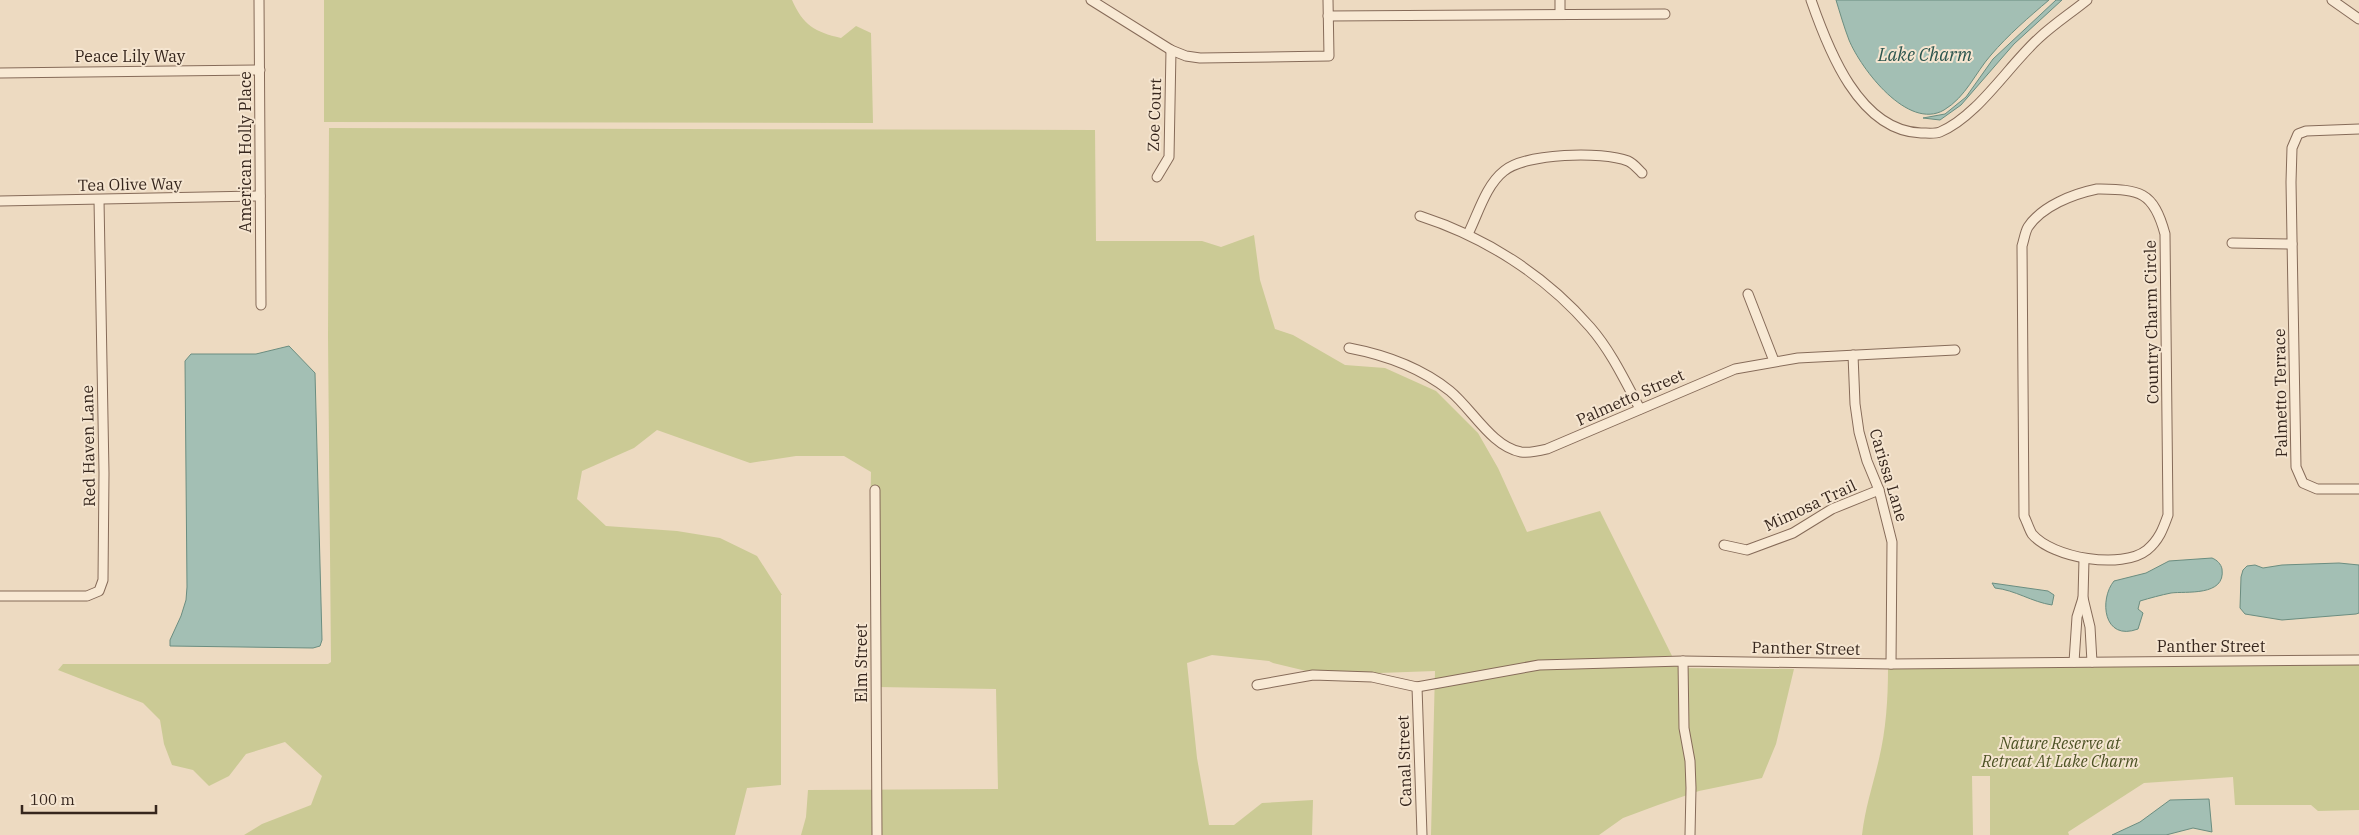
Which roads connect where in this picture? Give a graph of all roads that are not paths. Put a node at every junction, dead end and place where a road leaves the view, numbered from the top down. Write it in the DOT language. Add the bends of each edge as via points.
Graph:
graph roads {
  1 [pos="260,0"];
  2 [pos="1092,0"];
  3 [pos="1328,0"];
  4 [pos="1560,0"];
  5 [pos="1811,0"];
  6 [pos="2087,0"];
  7 [pos="2332,0"];
  8 [pos="1560,14"];
  9 [pos="1665,14"];
  10 [pos="1328,16"];
  11 [pos="2359,19"];
  12 [pos="1171,50"];
  13 [pos="260,70"];
  14 [pos="0,73"];
  15 [pos="2359,129"];
  16 [pos="1642,173"];
  17 [pos="1157,177"];
  18 [pos="260,196"];
  19 [pos="99,200"];
  20 [pos="0,201"];
  21 [pos="1420,216"];
  22 [pos="1468,234"];
  23 [pos="2232,242"];
  24 [pos="2292,244"];
  25 [pos="1748,294"];
  26 [pos="260,305"];
  27 [pos="1350,348"];
  28 [pos="1955,350"];
  29 [pos="1853,355"];
  30 [pos="1774,361"];
  31 [pos="1640,408"];
  32 [pos="2359,489"];
  33 [pos="875,490"];
  34 [pos="1879,490"];
  35 [pos="1724,545"];
  36 [pos="2084,559"];
  37 [pos="0,596"];
  38 [pos="2083,598"];
  39 [pos="2076,627"];
  40 [pos="2090,627"];
  41 [pos="2359,660"];
  42 [pos="1683,661"];
  43 [pos="2074,662"];
  44 [pos="2092,662"];
  45 [pos="1891,664"];
  46 [pos="1257,685"];
  47 [pos="1417,687"];
  48 [pos="876,835"];
  49 [pos="1422,835"];
  50 [pos="1690,835"];
  1 -- 13 [label="street, American Holly Place"];
  2 -- 12 [label="street"];
  3 -- 10 [label="street"];
  4 -- 8 [label="street"];
  5 -- 6 [label="street" via="1836,65 1880,118 1908,132 1939,133 1963,118 2038,38"];
  7 -- 11 [label="street"];
  8 -- 9 [label="street"];
  8 -- 10 [label="street"];
  10 -- 12 [label="street" via="1329,56 1200,58"];
  12 -- 17 [label="street, Zoe Court" via="1169,157"];
  13 -- 14 [label="street, Peace Lily Way"];
  13 -- 18 [label="street, American Holly Place"];
  15 -- 24 [label="street, Palmetto Terrace" via="2298,134 2292,148"];
  16 -- 22 [label="street" via="1629,161 1604,156 1529,160 1514,165 1498,177"];
  18 -- 19 [label="street, Tea Olive Way"];
  18 -- 26 [label="street, American Holly Place"];
  19 -- 20 [label="street, Tea Olive Way"];
  19 -- 37 [label="street, Red Haven Lane" via="103,580 99,591 87,596"];
  21 -- 22 [label="street"];
  22 -- 31 [label="street" via="1530,272 1558,295 1590,328 1611,356"];
  23 -- 24 [label="street"];
  24 -- 32 [label="street, Palmetto Terrace" via="2296,467 2303,483 2317,489"];
  25 -- 30 [label="street"];
  27 -- 31 [label="street, Palmetto Street" via="1398,360 1424,373 1469,408 1493,438 1506,448 1521,452 1547,449"];
  28 -- 29 [label="street, Palmetto Street"];
  29 -- 30 [label="street, Palmetto Street"];
  29 -- 34 [label="street, Carissa Lane" via="1859,432"];
  30 -- 31 [label="street, Palmetto Street" via="1735,369"];
  33 -- 48 [label="street, Elm Street"];
  34 -- 35 [label="street, Mimosa Trail" via="1832,509 1793,533 1746,550"];
  34 -- 45 [label="street, Carissa Lane" via="1892,542"];
  36 -- 36 [label="street, Country Charm Circle" via="2047,546 2032,534 2024,516 2022,246 2027,228 2039,215 2077,193 2131,190 2150,199 2160,214 2165,234 2168,515 2162,534 2146,551 2130,558"];
  36 -- 38 [label="street"];
  38 -- 39 [label="street"];
  38 -- 40 [label="street"];
  39 -- 40 [label="street"];
  39 -- 43 [label="street"];
  40 -- 44 [label="street"];
  41 -- 44 [label="street, Panther Street"];
  42 -- 45 [label="street, Panther Street"];
  42 -- 47 [label="street, Panther Street" via="1539,665"];
  42 -- 50 [label="street" via="1684,728 1690,761"];
  43 -- 44 [label="street, Panther Street"];
  43 -- 45 [label="street, Panther Street"];
  46 -- 47 [label="street, Panther Street" via="1313,675 1372,677"];
  47 -- 49 [label="street, Canal Street"];
}
